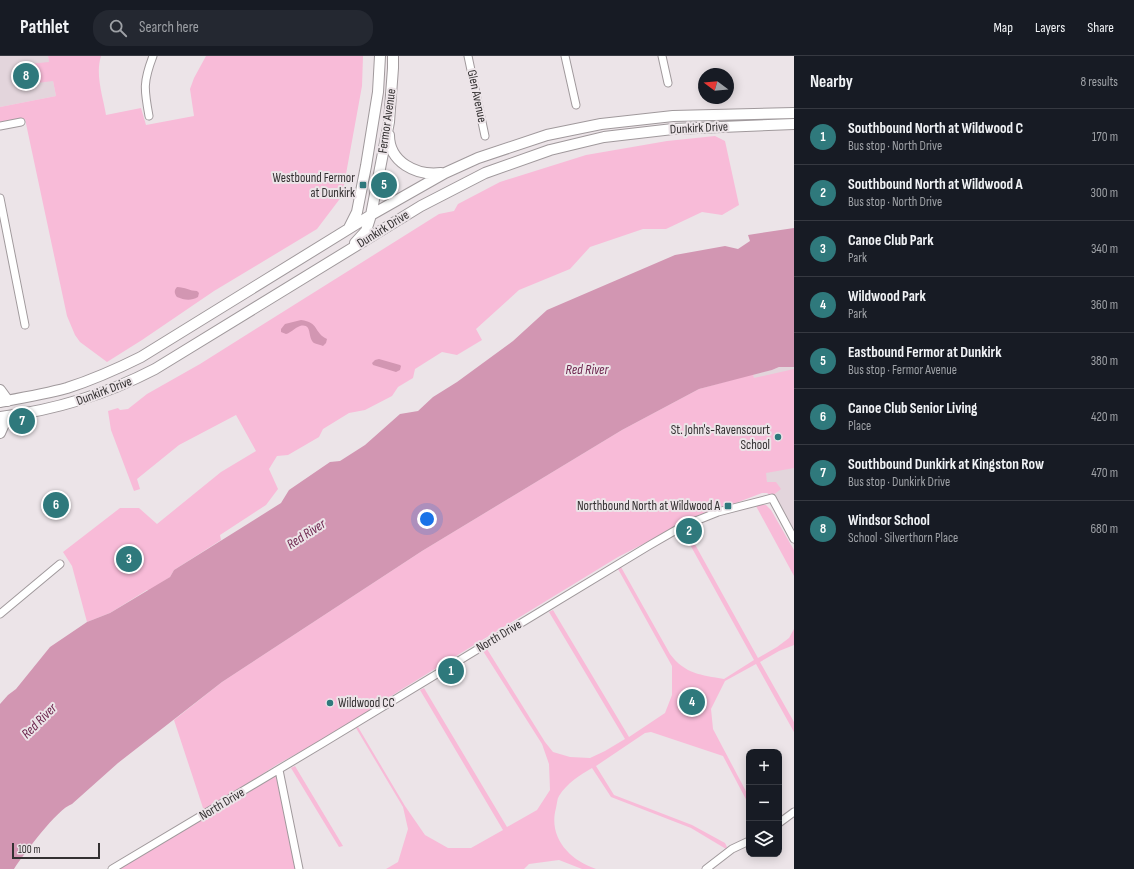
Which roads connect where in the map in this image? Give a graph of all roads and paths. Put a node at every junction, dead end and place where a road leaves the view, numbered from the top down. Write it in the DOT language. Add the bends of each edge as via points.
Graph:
graph roads {
  1 [pos="153,56"];
  2 [pos="380,56"];
  3 [pos="393,56"];
  4 [pos="468,56"];
  5 [pos="565,56"];
  6 [pos="662,56"];
  7 [pos="668,83"];
  8 [pos="576,105"];
  9 [pos="794,112"];
  10 [pos="149,116"];
  11 [pos="21,122"];
  12 [pos="389,122"];
  13 [pos="794,124"];
  14 [pos="597,125"];
  15 [pos="0,126"];
  16 [pos="485,136"];
  17 [pos="598,139"];
  18 [pos="445,173"];
  19 [pos="0,198"];
  20 [pos="372,215"];
  21 [pos="348,230"];
  22 [pos="349,251"];
  23 [pos="25,325"];
  24 [pos="0,390"];
  25 [pos="4,401"];
  26 [pos="12,416"];
  27 [pos="0,417"];
  28 [pos="0,432"];
  29 [pos="794,539"];
  30 [pos="60,564"];
  31 [pos="0,614"];
  32 [pos="279,770"];
  33 [pos="794,812"];
  34 [pos="782,821"];
  35 [pos="746,842"];
  36 [pos="112,869"];
  37 [pos="299,869"];
  38 [pos="706,869"];
  1 -- 10 [label="street" via="144,92"];
  2 -- 21 [label="main road, Fermor Avenue" via="378,92 366,166 357,212"];
  3 -- 12 [label="main road, Fermor Avenue"];
  4 -- 16 [label="street, Glen Avenue"];
  5 -- 8 [label="street"];
  6 -- 7 [label="street"];
  9 -- 14 [label="main road, Dunkirk Drive" via="673,116"];
  11 -- 15 [label="street"];
  12 -- 18 [label="main road" via="389,143 398,159 412,170 430,174"];
  12 -- 20 [label="main road, Fermor Avenue"];
  13 -- 17 [label="main road, Dunkirk Drive" via="673,129"];
  14 -- 17 [label="main road"];
  14 -- 18 [label="main road, Dunkirk Drive" via="538,138 478,158"];
  17 -- 22 [label="main road, Dunkirk Drive" via="550,150 485,173 421,206"];
  18 -- 20 [label="main road, Dunkirk Drive"];
  19 -- 23 [label="street"];
  20 -- 21 [label="main road, Dunkirk Drive"];
  20 -- 22 [label="main road, Fermor Avenue" via="366,231"];
  21 -- 25 [label="main road, Dunkirk Drive" via="141,357 67,388"];
  22 -- 26 [label="main road, Dunkirk Drive" via="141,377 80,401"];
  24 -- 25 [label="main road"];
  26 -- 27 [label="main road, Dunkirk Drive"];
  26 -- 28 [label="main road"];
  29 -- 32 [label="street, North Drive" via="772,498 718,512 683,526"];
  30 -- 31 [label="street"];
  32 -- 36 [label="street, North Drive"];
  32 -- 37 [label="street"];
  33 -- 34 [label="street"];
  35 -- 38 [label="street" via="732,849"];
}
